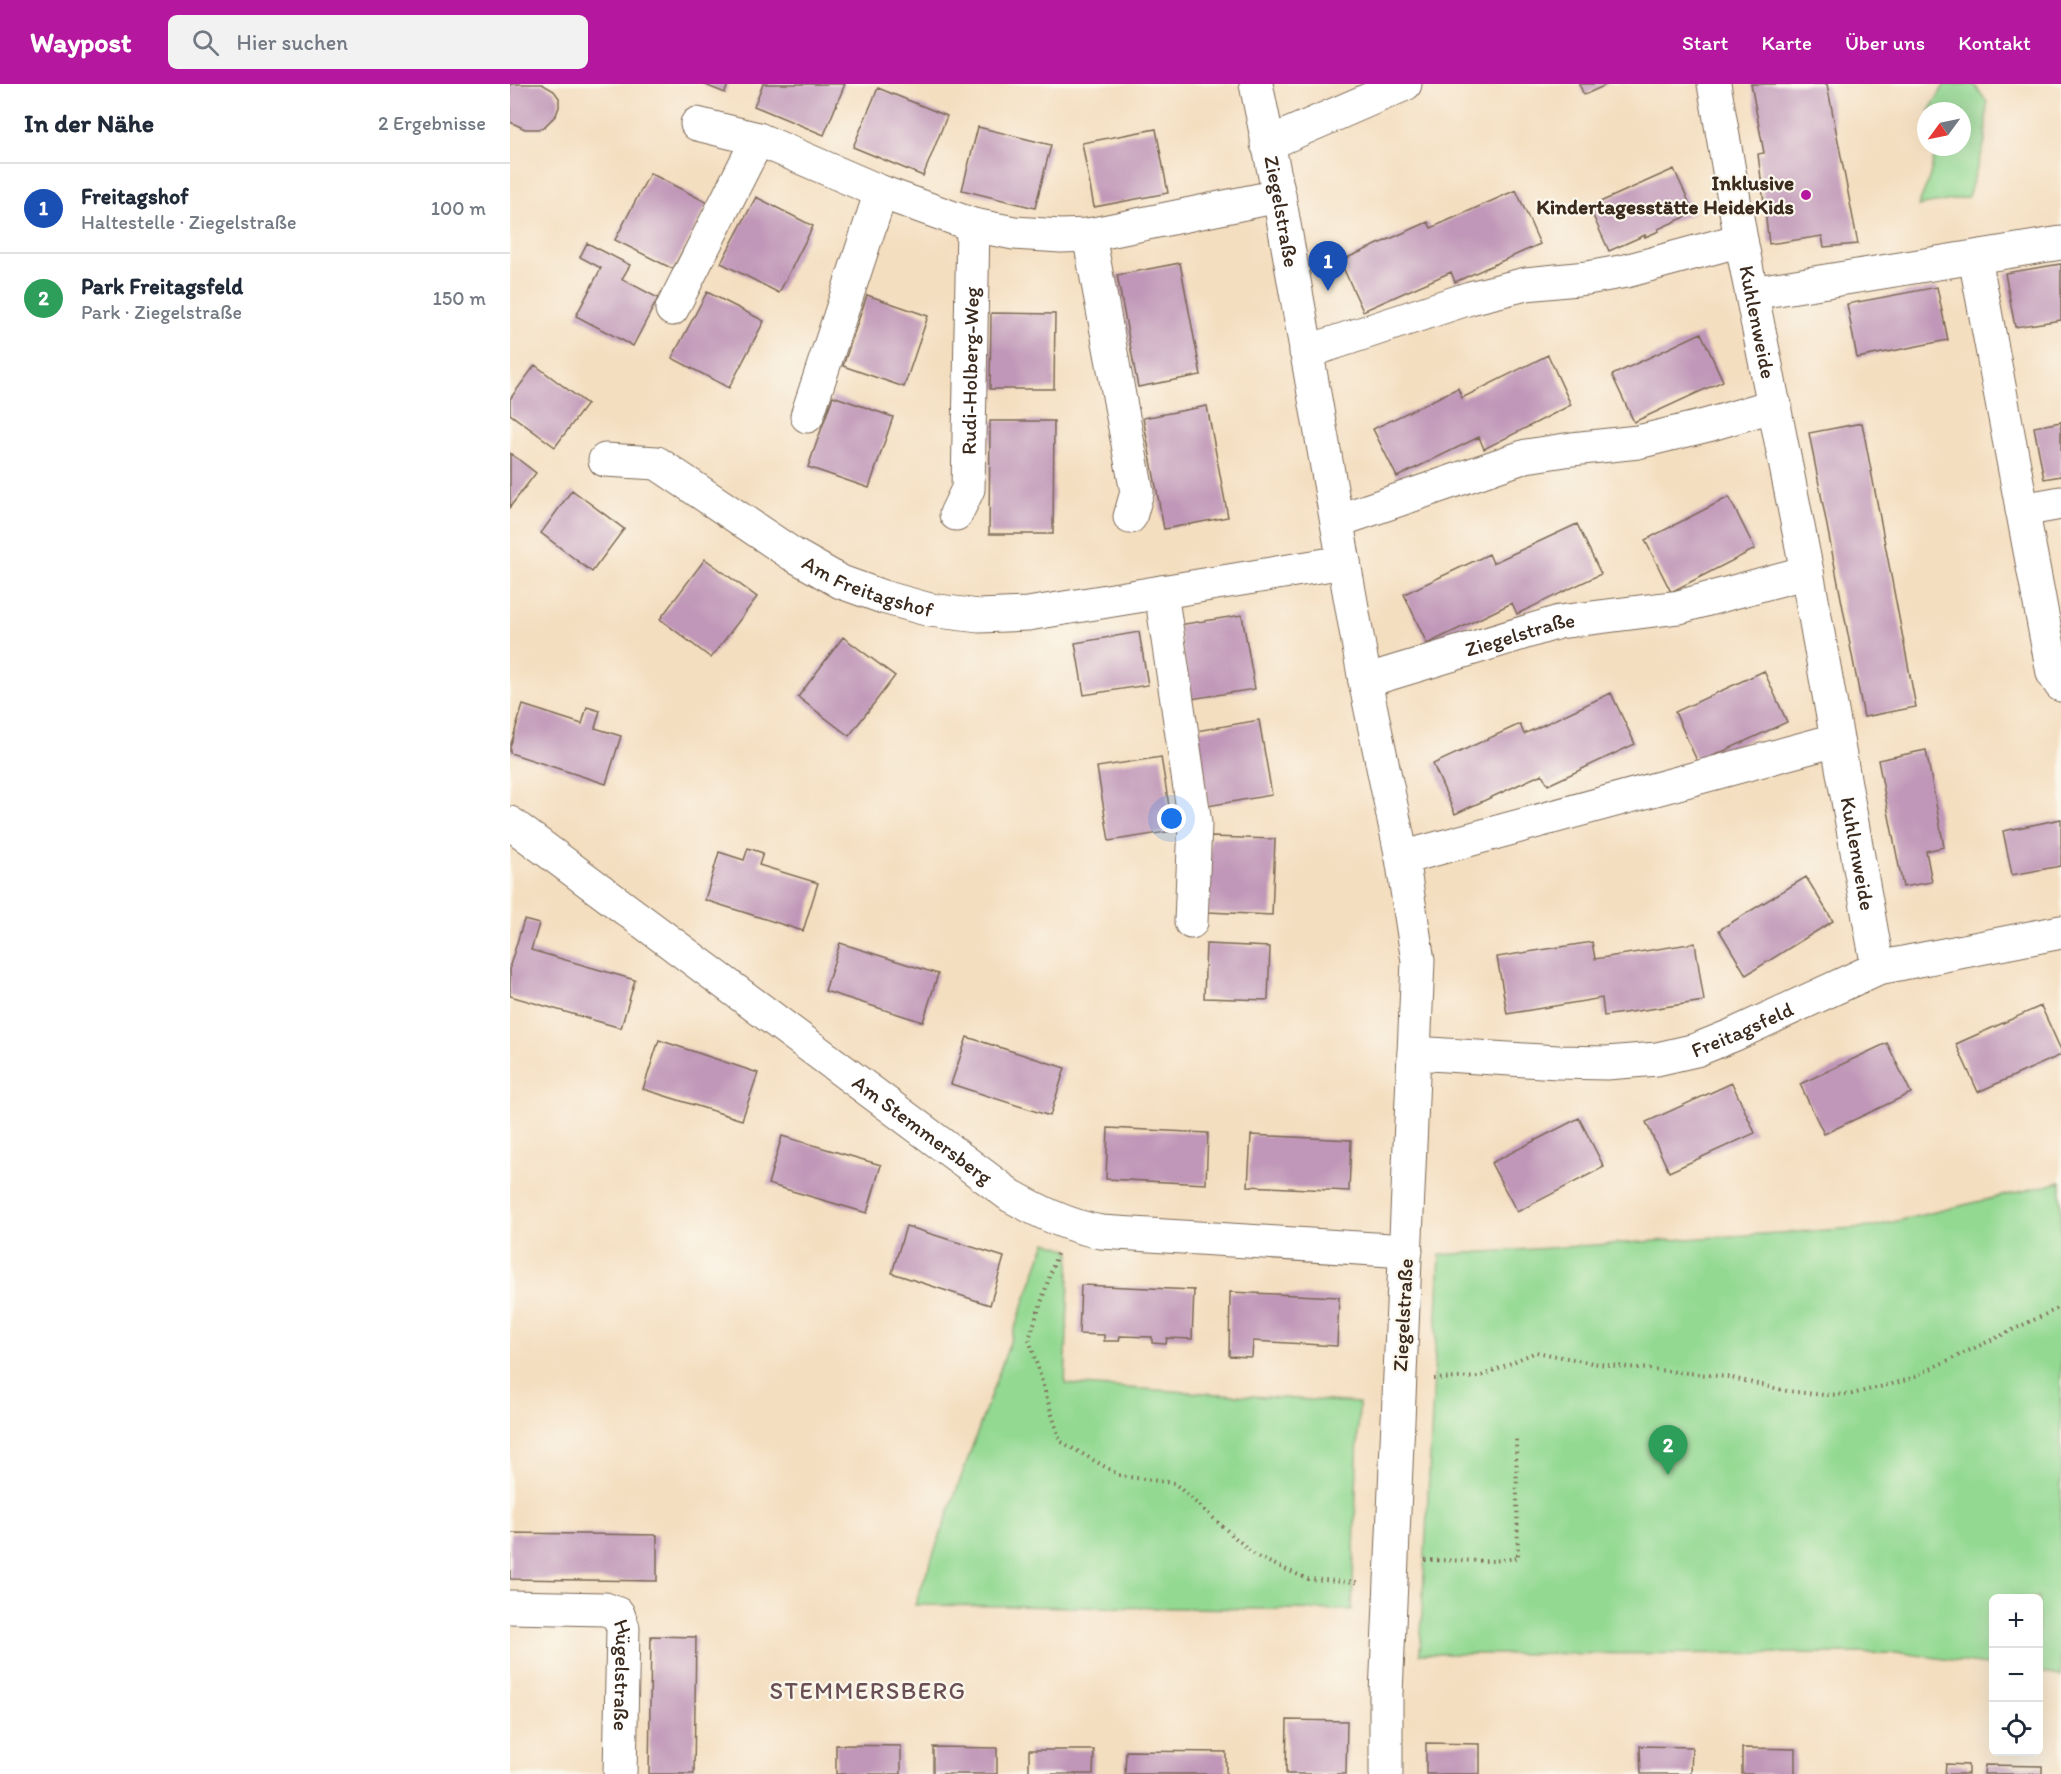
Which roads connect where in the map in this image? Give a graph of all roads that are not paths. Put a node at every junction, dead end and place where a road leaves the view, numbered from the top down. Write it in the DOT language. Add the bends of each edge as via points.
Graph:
graph roads {
  1 [pos="1256,84"];
  2 [pos="1405,84"];
  3 [pos="1714,84"];
  4 [pos="697,124"];
  5 [pos="758,139"];
  6 [pos="1267,144"];
  7 [pos="881,192"];
  8 [pos="1279,196"];
  9 [pos="973,225"];
  10 [pos="1089,235"];
  11 [pos="1741,240"];
  12 [pos="2061,243"];
  13 [pos="1975,258"];
  14 [pos="1752,293"];
  15 [pos="672,309"];
  16 [pos="1306,352"];
  17 [pos="1775,405"];
  18 [pos="807,416"];
  19 [pos="605,460"];
  20 [pos="2061,503"];
  21 [pos="2022,510"];
  22 [pos="956,514"];
  23 [pos="1130,518"];
  24 [pos="1337,521"];
  25 [pos="1344,562"];
  26 [pos="1807,572"];
  27 [pos="1161,592"];
  28 [pos="1365,681"];
  29 [pos="2061,685"];
  30 [pos="1836,740"];
  31 [pos="510,823"];
  32 [pos="1402,858"];
  33 [pos="1191,922"];
  34 [pos="2061,932"];
  35 [pos="1878,968"];
  36 [pos="1414,1053"];
  37 [pos="1406,1251"];
  38 [pos="510,1607"];
  39 [pos="620,1774"];
  40 [pos="1386,1774"];
  1 -- 6 [label="street, Ziegelstraße"];
  2 -- 6 [label="street, Ziegelstraße"];
  3 -- 11 [label="street, Kuhlenweide"];
  4 -- 5 [label="street"];
  5 -- 7 [label="street"];
  5 -- 15 [label="street"];
  6 -- 8 [label="street, Ziegelstraße"];
  7 -- 9 [label="street"];
  7 -- 18 [label="street"];
  8 -- 10 [label="street"];
  8 -- 16 [label="street, Ziegelstraße"];
  9 -- 10 [label="street" via="1014,233"];
  9 -- 22 [label="street, Rudi-Holberg-Weg" via="968,489"];
  10 -- 23 [label="street" via="1137,492"];
  11 -- 14 [label="street, Kuhlenweide"];
  11 -- 16 [label="street, Kuhlenweide" via="1626,271 1526,284 1470,298"];
  12 -- 13 [label="street"];
  13 -- 14 [label="street"];
  13 -- 21 [label="street"];
  14 -- 17 [label="street, Kuhlenweide"];
  16 -- 24 [label="street, Ziegelstraße"];
  17 -- 24 [label="street, Kuhlenweide" via="1638,442 1526,456"];
  17 -- 26 [label="street, Kuhlenweide"];
  19 -- 27 [label="street, Am Freitagshof" via="657,463 792,554 841,582 930,610 979,616 1028,614"];
  20 -- 21 [label="street"];
  21 -- 29 [label="street" via="2053,674"];
  24 -- 25 [label="street, Ziegelstraße"];
  25 -- 27 [label="street, Am Freitagshof"];
  25 -- 28 [label="street, Ziegelstraße"];
  26 -- 28 [label="street, Ziegelstraße" via="1679,607 1559,622"];
  26 -- 30 [label="street, Kuhlenweide"];
  27 -- 33 [label="street" via="1195,824"];
  28 -- 32 [label="street, Ziegelstraße"];
  30 -- 32 [label="street"];
  30 -- 35 [label="street, Kuhlenweide"];
  31 -- 37 [label="street, Am Stemmersberg" via="1011,1196 1042,1213 1101,1232"];
  32 -- 36 [label="street, Ziegelstraße" via="1418,961"];
  34 -- 35 [label="street, Freitagsfeld"];
  35 -- 36 [label="street, Freitagsfeld" via="1733,1035 1696,1050 1657,1059 1558,1062"];
  36 -- 37 [label="street, Ziegelstraße"];
  37 -- 40 [label="street, Ziegelstraße" via="1386,1694"];
  38 -- 39 [label="street, Hügelstraße" via="605,1609 618,1614 623,1628"];
}
